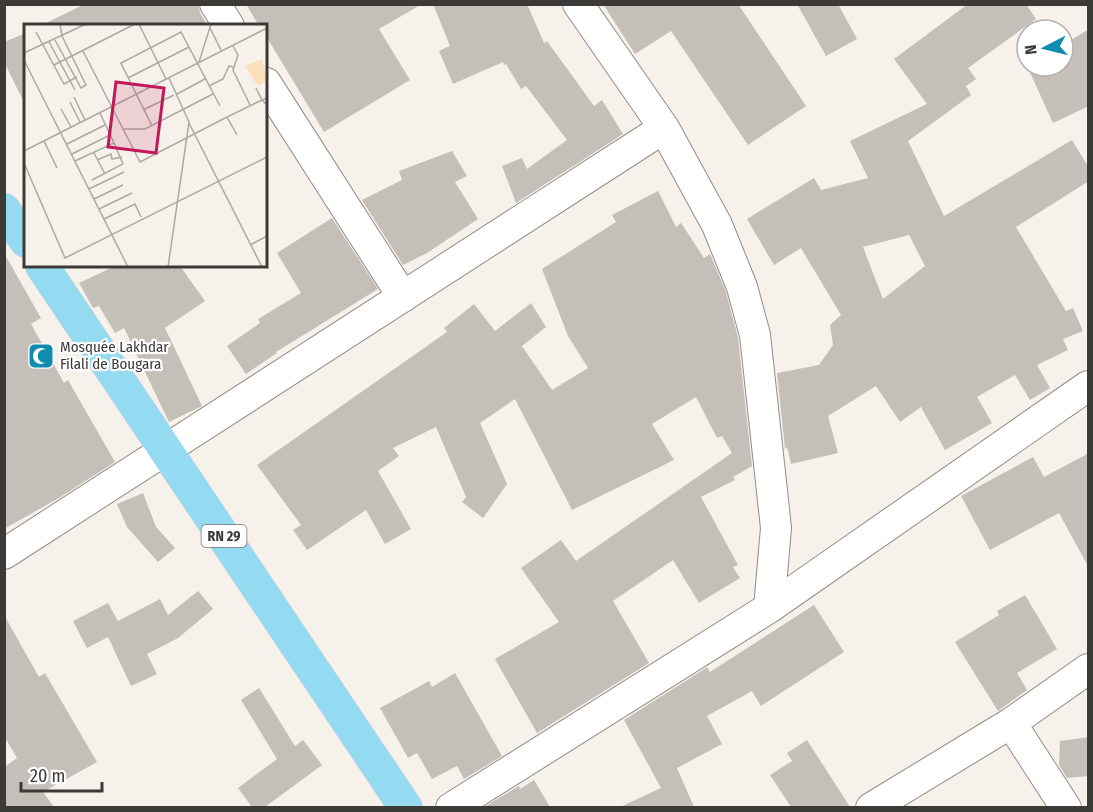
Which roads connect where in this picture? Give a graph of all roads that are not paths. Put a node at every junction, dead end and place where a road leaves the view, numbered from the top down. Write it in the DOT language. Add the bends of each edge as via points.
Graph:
graph roads {
  1 [pos="215,4"];
  2 [pos="578,4"];
  3 [pos="228,24"];
  4 [pos="267,85"];
  5 [pos="664,128"];
  6 [pos="4,210"];
  7 [pos="24,238"];
  8 [pos="43,267"];
  9 [pos="403,297"];
  10 [pos="1089,386"];
  11 [pos="166,450"];
  12 [pos="4,554"];
  13 [pos="769,608"];
  14 [pos="1088,670"];
  15 [pos="1011,723"];
  16 [pos="882,805"];
  17 [pos="406,807"];
  18 [pos="451,807"];
  19 [pos="1066,807"];
  1 -- 3 [label="street"];
  2 -- 5 [label="street"];
  4 -- 9 [label="street"];
  5 -- 9 [label="street"];
  5 -- 13 [label="street" via="717,225 742,287 755,335 777,528"];
  6 -- 7 [label="main road"];
  8 -- 11 [label="main road, RN 29"];
  9 -- 11 [label="street"];
  10 -- 13 [label="street"];
  11 -- 12 [label="street"];
  11 -- 17 [label="main road, RN 29"];
  13 -- 18 [label="street"];
  14 -- 15 [label="street"];
  15 -- 16 [label="street"];
  15 -- 19 [label="street"];
}
